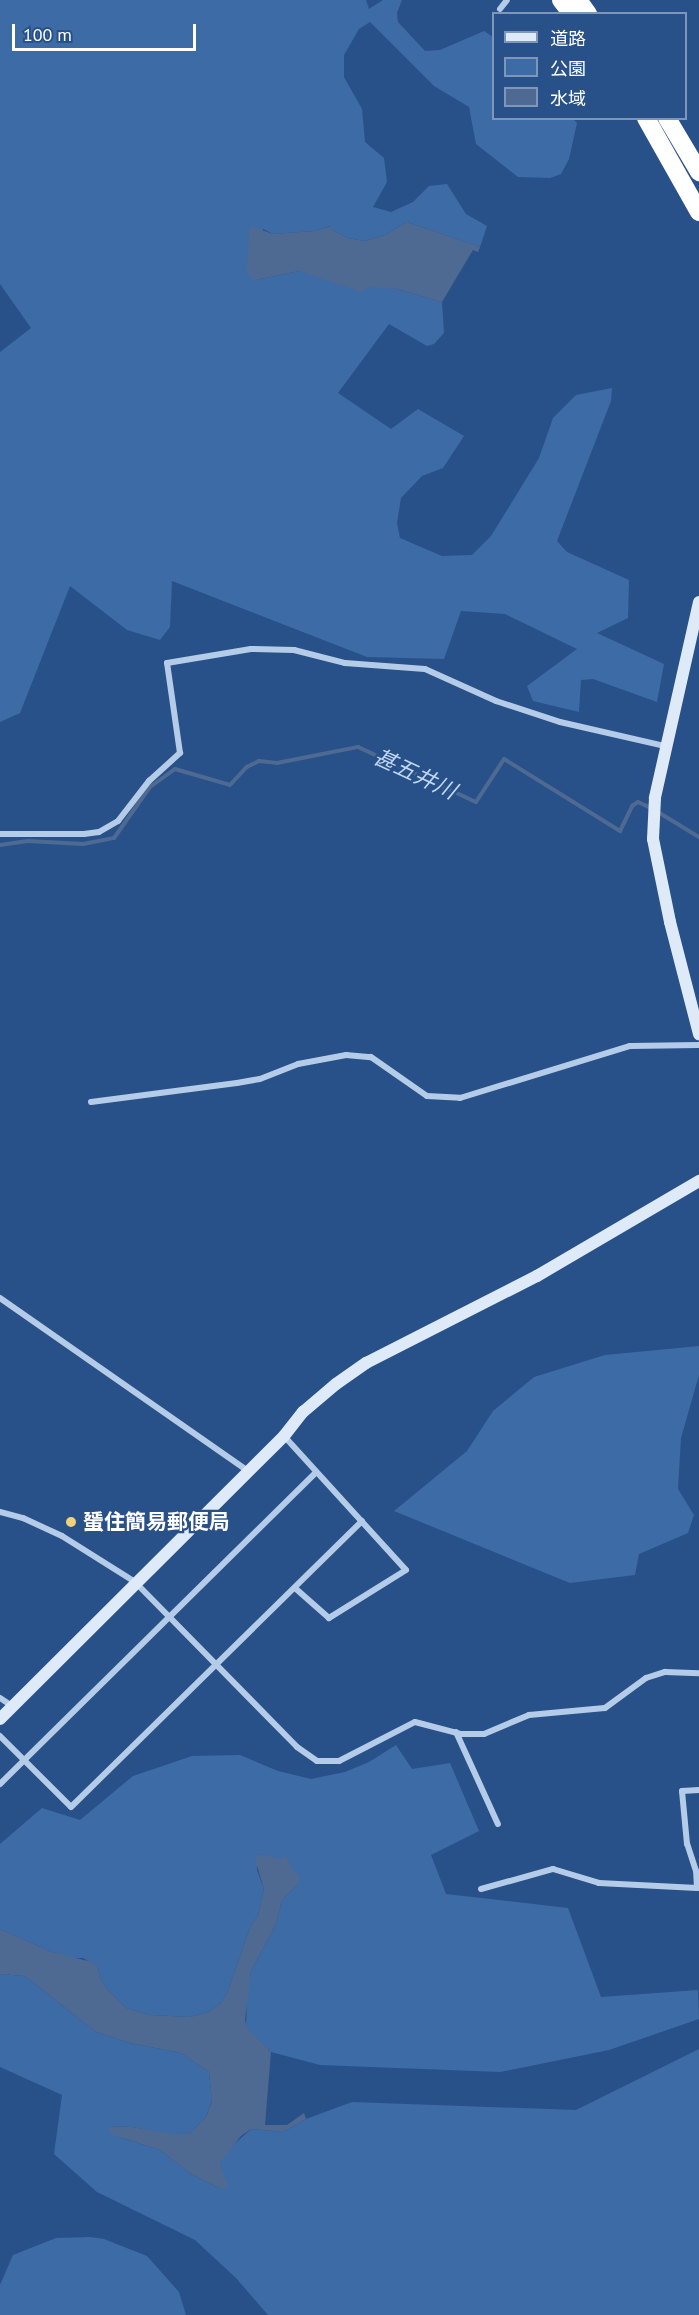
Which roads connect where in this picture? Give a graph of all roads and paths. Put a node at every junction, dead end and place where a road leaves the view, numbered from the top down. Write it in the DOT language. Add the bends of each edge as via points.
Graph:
graph roads {
  1 [pos="507,0"];
  2 [pos="561,0"];
  3 [pos="500,9"];
  4 [pos="570,12"];
  5 [pos="647,120"];
  6 [pos="668,120"];
  7 [pos="699,172"];
  8 [pos="694,190"];
  9 [pos="699,212"];
  10 [pos="699,602"];
  11 [pos="665,746"];
  12 [pos="0,834"];
  13 [pos="699,1034"];
  14 [pos="699,1045"];
  15 [pos="91,1102"];
  16 [pos="699,1181"];
  17 [pos="0,1298"];
  18 [pos="284,1436"];
  19 [pos="248,1472"];
  20 [pos="316,1472"];
  21 [pos="0,1512"];
  22 [pos="362,1521"];
  23 [pos="135,1582"];
  24 [pos="295,1588"];
  25 [pos="170,1616"];
  26 [pos="218,1664"];
  27 [pos="699,1673"];
  28 [pos="0,1698"];
  29 [pos="12,1706"];
  30 [pos="0,1719"];
  31 [pos="456,1732"];
  32 [pos="0,1736"];
  33 [pos="23,1761"];
  34 [pos="0,1784"];
  35 [pos="699,1790"];
  36 [pos="498,1824"];
  37 [pos="481,1889"];
  1 -- 3 [label="street"];
  2 -- 4 [label="highway"];
  5 -- 8 [label="highway"];
  6 -- 7 [label="highway"];
  8 -- 9 [label="highway"];
  10 -- 11 [label="street"];
  11 -- 12 [label="street" via="560,722 495,701 425,669 345,663 294,650 251,649 167,663 180,753 149,781 118,821 92,833"];
  11 -- 13 [label="street" via="655,798 653,839"];
  14 -- 15 [label="street" via="630,1046 460,1098 428,1096 371,1057 346,1055 298,1064 260,1079"];
  16 -- 18 [label="street" via="537,1276 366,1363 303,1412"];
  17 -- 19 [label="street"];
  18 -- 19 [label="street"];
  18 -- 20 [label="street"];
  19 -- 23 [label="street"];
  20 -- 22 [label="street"];
  20 -- 25 [label="street"];
  21 -- 23 [label="street" via="62,1536"];
  22 -- 24 [label="street"];
  22 -- 24 [label="street" via="406,1570 329,1618"];
  23 -- 25 [label="street"];
  23 -- 29 [label="street"];
  24 -- 26 [label="street"];
  25 -- 26 [label="street"];
  25 -- 33 [label="street"];
  26 -- 31 [label="street" via="297,1747 317,1761 339,1761 415,1722"];
  26 -- 33 [label="street" via="71,1807"];
  27 -- 31 [label="street" via="665,1672 646,1678 605,1708 529,1715 484,1734"];
  28 -- 29 [label="street"];
  29 -- 30 [label="street"];
  31 -- 36 [label="street"];
  32 -- 33 [label="street"];
  33 -- 34 [label="street"];
  35 -- 37 [label="street" via="682,1791 687,1844 697,1888 599,1883 553,1869"];
}
